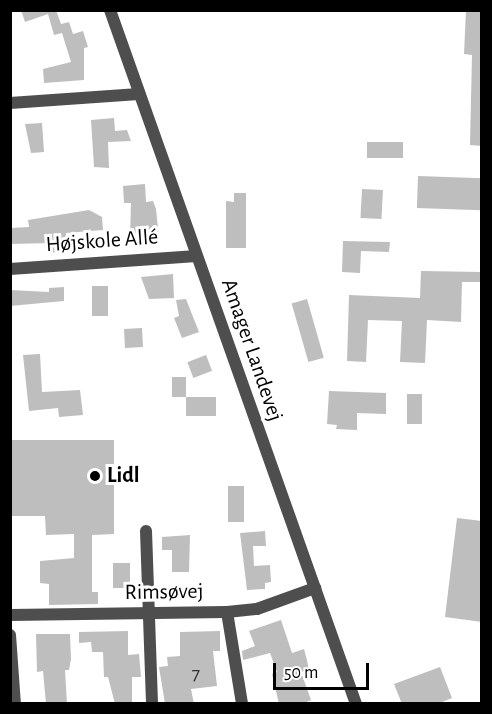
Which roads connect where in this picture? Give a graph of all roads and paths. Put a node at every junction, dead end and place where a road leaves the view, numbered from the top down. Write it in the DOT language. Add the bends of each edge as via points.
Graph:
graph roads {
  1 [pos="110,10"];
  2 [pos="139,94"];
  3 [pos="10,103"];
  4 [pos="197,256"];
  5 [pos="10,269"];
  6 [pos="146,531"];
  7 [pos="315,588"];
  8 [pos="227,612"];
  9 [pos="146,613"];
  10 [pos="10,615"];
  11 [pos="10,635"];
  12 [pos="15,704"];
  13 [pos="152,704"];
  14 [pos="242,704"];
  15 [pos="356,704"];
  1 -- 2 [label="street, Amager Landevej"];
  2 -- 3 [label="street"];
  2 -- 4 [label="street, Amager Landevej"];
  4 -- 5 [label="street, Højskole Allé"];
  4 -- 7 [label="street, Amager Landevej"];
  6 -- 9 [label="street"];
  7 -- 8 [label="street, Rimsøvej" via="257,609"];
  7 -- 15 [label="street, Amager Landevej"];
  8 -- 9 [label="street, Rimsøvej"];
  8 -- 14 [label="street"];
  9 -- 10 [label="street, Rimsøvej"];
  9 -- 13 [label="street"];
  11 -- 12 [label="street"];
}
